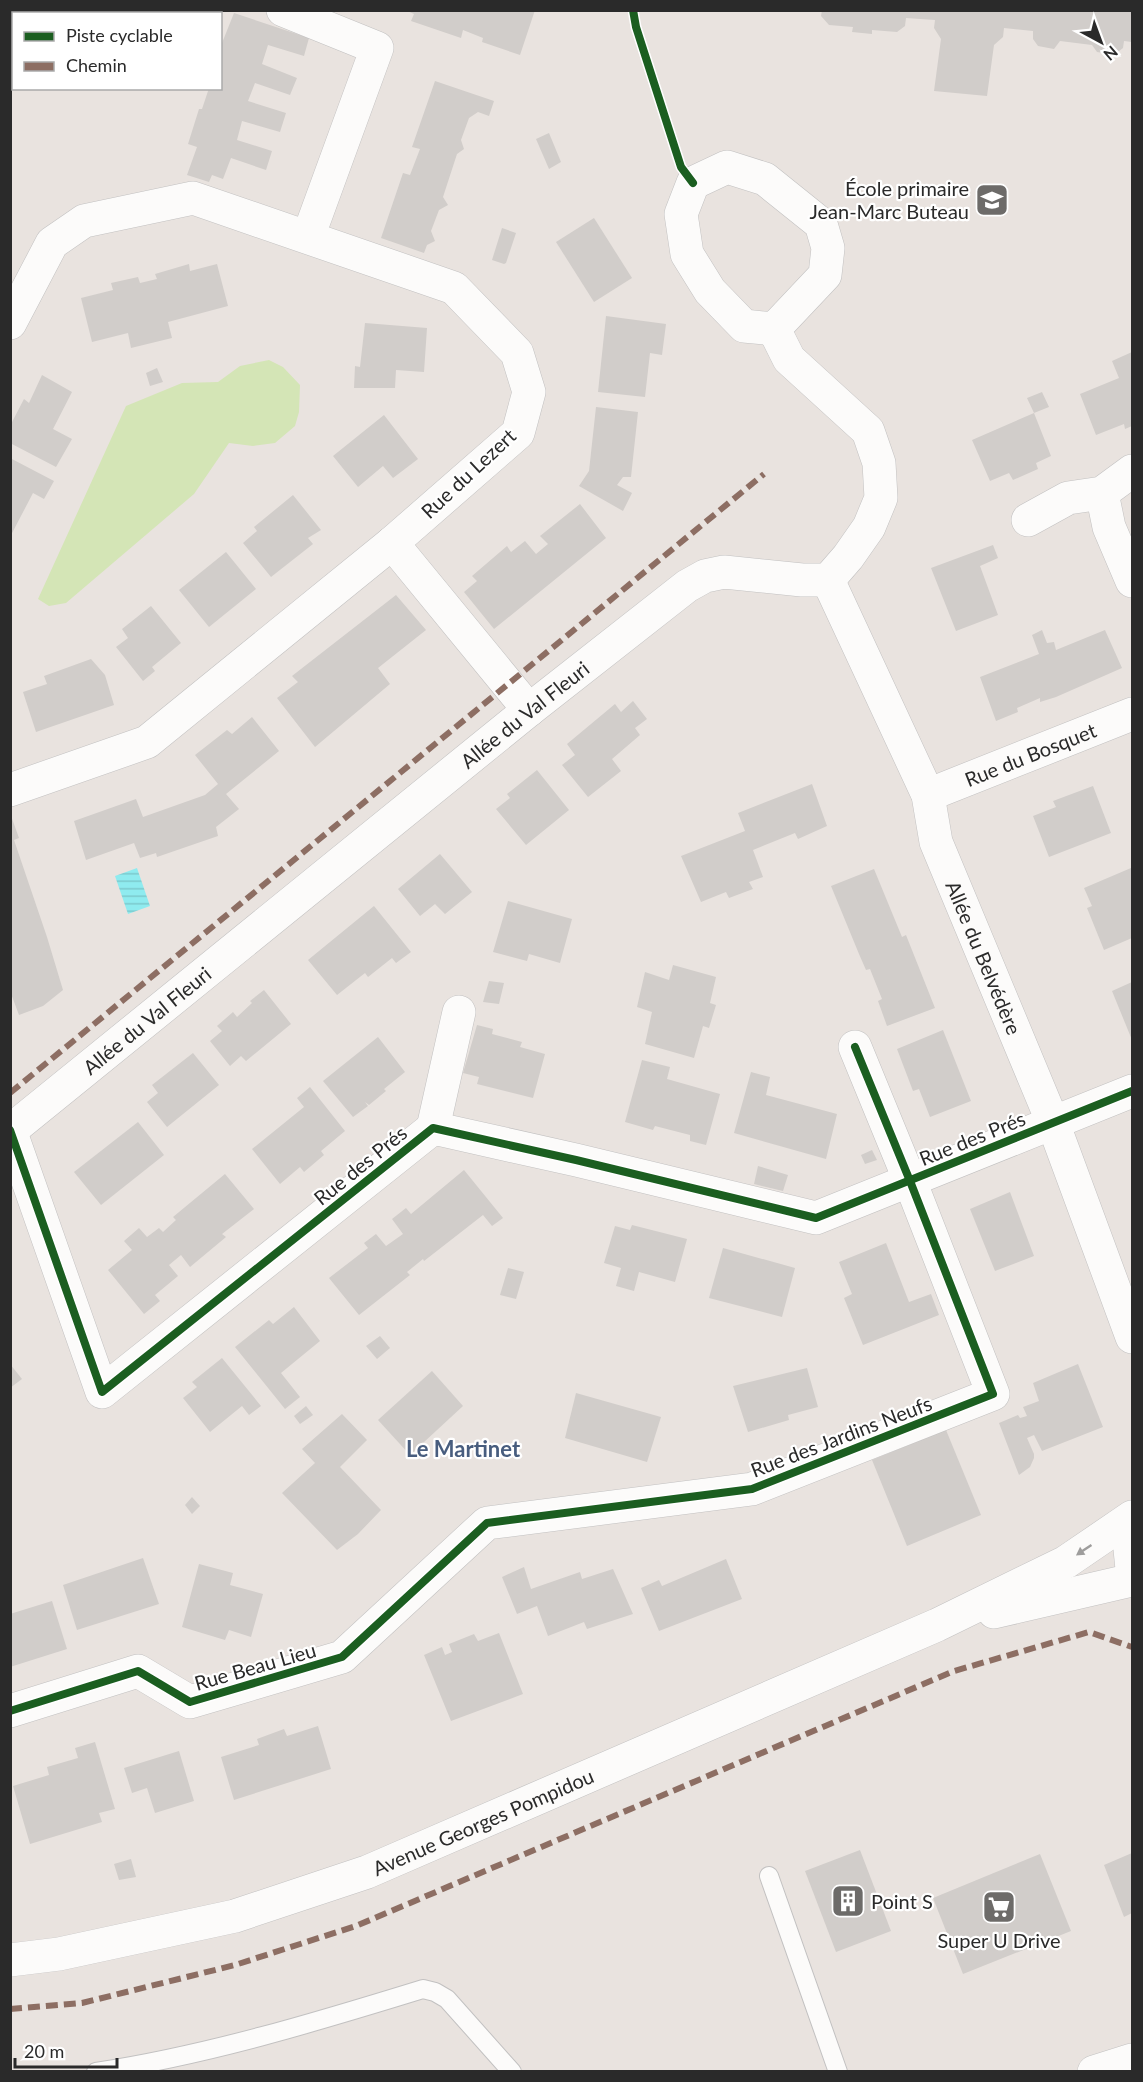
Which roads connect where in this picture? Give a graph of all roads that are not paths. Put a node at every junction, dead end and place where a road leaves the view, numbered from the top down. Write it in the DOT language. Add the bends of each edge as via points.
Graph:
graph roads {
  1 [pos="283,10"];
  2 [pos="308,237"];
  3 [pos="10,323"];
  4 [pos="774,329"];
  5 [pos="1132,471"];
  6 [pos="1102,493"];
  7 [pos="1029,520"];
  8 [pos="392,543"];
  9 [pos="828,580"];
  10 [pos="1132,581"];
  11 [pos="529,710"];
  12 [pos="1132,714"];
  13 [pos="10,790"];
  14 [pos="928,795"];
  15 [pos="459,1012"];
  16 [pos="855,1047"];
  17 [pos="1132,1091"];
  18 [pos="1053,1123"];
  19 [pos="433,1128"];
  20 [pos="11,1130"];
  21 [pos="910,1181"];
  22 [pos="1132,1336"];
  23 [pos="1132,1517"];
  24 [pos="1132,1528"];
  25 [pos="1132,1569"];
  26 [pos="1132,1580"];
  27 [pos="937,1625"];
  28 [pos="342,1658"];
  29 [pos="10,1711"];
  30 [pos="769,1876"];
  31 [pos="10,1960"];
  32 [pos="1132,2060"];
  33 [pos="96,2072"];
  34 [pos="512,2072"];
  35 [pos="838,2072"];
  36 [pos="1094,2072"];
  1 -- 2 [label="street" via="377,48"];
  2 -- 3 [label="street, Rue du Lezert" via="193,198 84,221 52,243"];
  2 -- 8 [label="street, Rue du Lezert" via="454,288 517,353 529,392 518,433"];
  4 -- 4 [label="street" via="825,275 828,248 820,224 765,179 727,167 693,183 681,214 687,254 710,291 744,327"];
  4 -- 9 [label="street" via="789,359 868,431 879,464 881,498 869,527"];
  5 -- 6 [label="street"];
  6 -- 7 [label="street" via="1068,498"];
  6 -- 10 [label="street" via="1110,527"];
  8 -- 11 [label="street"];
  8 -- 13 [label="street, Rue du Lezert" via="147,742"];
  9 -- 11 [label="street, Allée du Val Fleuri" via="724,572 705,576"];
  9 -- 14 [label="street, Allée du Belvédère"];
  11 -- 20 [label="street, Allée du Val Fleuri"];
  12 -- 14 [label="street, Rue du Bosquet"];
  14 -- 18 [label="street, Allée du Belvédère" via="936,842"];
  15 -- 19 [label="street, Rue des Prés"];
  16 -- 21 [label="street, Rue des Jardins Neufs"];
  17 -- 18 [label="street"];
  18 -- 21 [label="street, Rue des Prés"];
  18 -- 22 [label="street, Allée du Belvédère"];
  19 -- 20 [label="street, Rue des Prés" via="102,1392"];
  19 -- 21 [label="street, Rue des Prés" via="816,1218"];
  21 -- 28 [label="street, Rue des Jardins Neufs" via="993,1394 752,1489 487,1523"];
  23 -- 27 [label="street, one-way" via="1066,1562"];
  24 -- 25 [label="street"];
  26 -- 27 [label="street"];
  27 -- 31 [label="street, Avenue Georges Pompidou" via="367,1872 235,1916 59,1954"];
  28 -- 29 [label="street, Rue Beau Lieu" via="190,1702 138,1671"];
  30 -- 35 [label="lane"];
  32 -- 36 [label="street"];
  33 -- 34 [label="lane" via="313,2023 423,1989 447,1999"];
}
